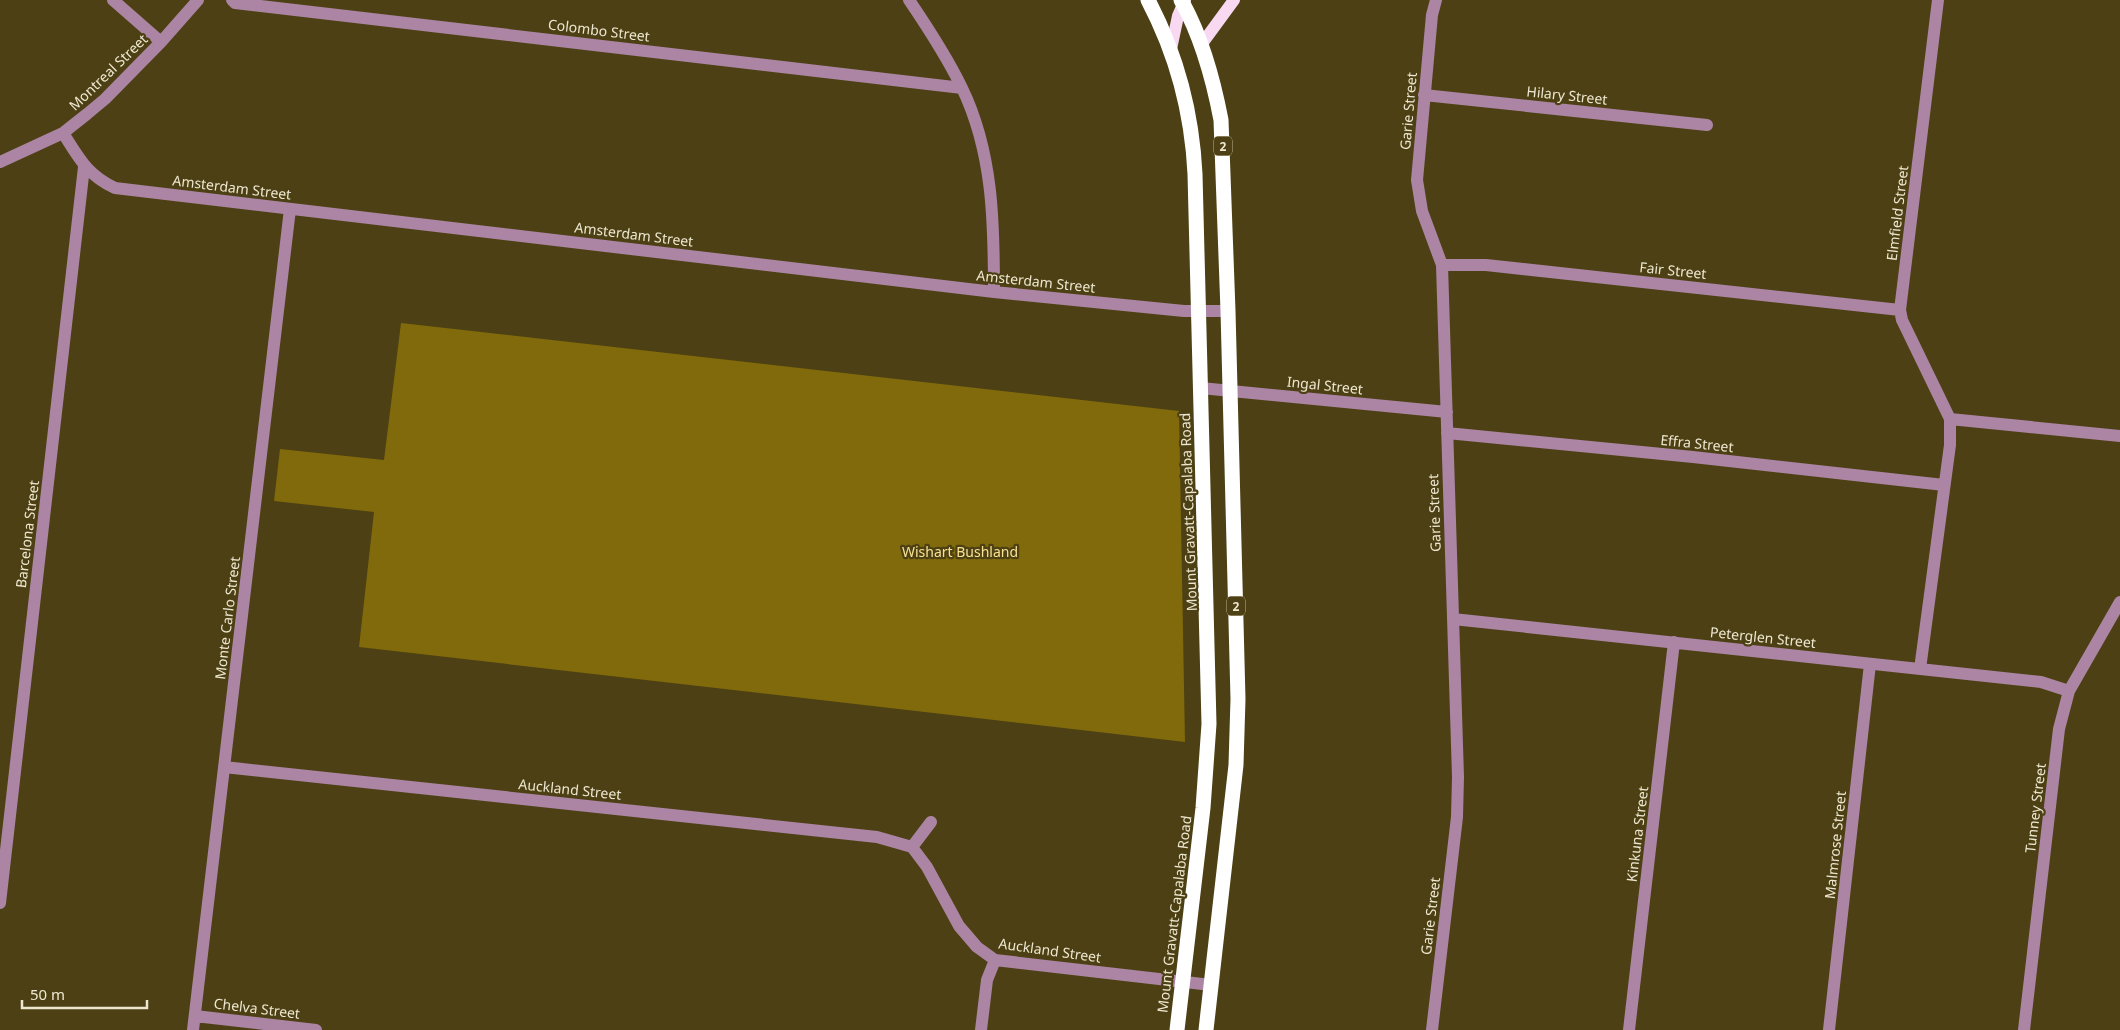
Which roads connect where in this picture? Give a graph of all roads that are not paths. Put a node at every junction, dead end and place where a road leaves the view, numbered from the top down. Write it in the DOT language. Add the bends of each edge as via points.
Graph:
graph roads {
  1 [pos="113,0"];
  2 [pos="198,0"];
  3 [pos="232,0"];
  4 [pos="908,0"];
  5 [pos="1148,0"];
  6 [pos="1234,0"];
  7 [pos="1436,0"];
  8 [pos="1938,0"];
  9 [pos="1183,1"];
  10 [pos="161,42"];
  11 [pos="1201,45"];
  12 [pos="1171,49"];
  13 [pos="962,88"];
  14 [pos="1424,95"];
  15 [pos="1707,125"];
  16 [pos="63,133"];
  17 [pos="0,162"];
  18 [pos="84,167"];
  19 [pos="290,209"];
  20 [pos="1442,265"];
  21 [pos="994,292"];
  22 [pos="1900,310"];
  23 [pos="1228,311"];
  24 [pos="1199,312"];
  25 [pos="1201,388"];
  26 [pos="1230,390"];
  27 [pos="1447,412"];
  28 [pos="1950,419"];
  29 [pos="1447,433"];
  30 [pos="2120,436"];
  31 [pos="1944,486"];
  32 [pos="2120,602"];
  33 [pos="1453,619"];
  34 [pos="1674,642"];
  35 [pos="1870,664"];
  36 [pos="1920,669"];
  37 [pos="2069,691"];
  38 [pos="224,767"];
  39 [pos="931,822"];
  40 [pos="912,847"];
  41 [pos="0,904"];
  42 [pos="995,960"];
  43 [pos="1183,982"];
  44 [pos="1211,985"];
  45 [pos="195,1016"];
  46 [pos="193,1030"];
  47 [pos="316,1030"];
  48 [pos="982,1030"];
  49 [pos="1177,1030"];
  50 [pos="1206,1030"];
  51 [pos="1432,1030"];
  52 [pos="1629,1030"];
  53 [pos="1829,1030"];
  54 [pos="2024,1030"];
  1 -- 10 [label="street"];
  2 -- 10 [label="street, Montreal Street"];
  3 -- 13 [label="street, Colombo Street" via="235,3"];
  4 -- 13 [label="street"];
  5 -- 12 [label="highway, Mount Gravatt-Capalaba Road / 2"];
  6 -- 11 [label="main road"];
  7 -- 14 [label="street, Garie Street"];
  8 -- 22 [label="street, Elmfield Street"];
  9 -- 11 [label="highway, 2"];
  9 -- 12 [label="main road"];
  10 -- 16 [label="street, Montreal Street" via="105,99"];
  11 -- 23 [label="highway, 2" via="1210,68 1221,120"];
  12 -- 24 [label="highway, Mount Gravatt-Capalaba Road / 2" via="1186,101 1194,154"];
  13 -- 21 [label="street" via="985,157 990,184"];
  14 -- 15 [label="street, Hilary Street"];
  14 -- 20 [label="street, Garie Street" via="1417,180 1422,211"];
  16 -- 17 [label="street, Montreal Street"];
  16 -- 18 [label="street, Amsterdam Street"];
  18 -- 19 [label="street, Amsterdam Street" via="100,181 115,188"];
  18 -- 41 [label="street, Barcelona Street"];
  19 -- 21 [label="street, Amsterdam Street"];
  19 -- 38 [label="street, Monte Carlo Street"];
  20 -- 22 [label="street, Fair Street" via="1486,265"];
  20 -- 27 [label="street, Garie Street"];
  21 -- 24 [label="street, Amsterdam Street"];
  22 -- 28 [label="street, Elmfield Street"];
  23 -- 24 [label="street, Amsterdam Street"];
  23 -- 26 [label="highway, 2"];
  24 -- 25 [label="highway, Mount Gravatt-Capalaba Road / 2"];
  25 -- 26 [label="street, Ingal Street"];
  25 -- 43 [label="highway, Mount Gravatt-Capalaba Road / 2" via="1209,724 1206,781"];
  26 -- 27 [label="street, Ingal Street"];
  26 -- 44 [label="highway, 2" via="1237,662 1236,765"];
  27 -- 29 [label="street, Garie Street"];
  28 -- 30 [label="street"];
  28 -- 31 [label="street, Elmfield Street"];
  29 -- 31 [label="street, Effra Street"];
  29 -- 33 [label="street, Garie Street"];
  31 -- 36 [label="street, Elmfield Street"];
  32 -- 37 [label="street, Tunney Street"];
  33 -- 34 [label="street, Peterglen Street"];
  33 -- 51 [label="street, Garie Street" via="1457,817"];
  34 -- 35 [label="street, Peterglen Street"];
  34 -- 52 [label="street, Kinkuna Street"];
  35 -- 36 [label="street, Peterglen Street"];
  35 -- 53 [label="street, Malmrose Street"];
  36 -- 37 [label="street, Peterglen Street" via="2041,682"];
  37 -- 54 [label="street, Tunney Street" via="2059,729"];
  38 -- 40 [label="street, Auckland Street" via="877,837"];
  38 -- 45 [label="street, Monte Carlo Street"];
  39 -- 40 [label="street"];
  40 -- 42 [label="street, Auckland Street" via="927,867 959,926 977,947"];
  42 -- 43 [label="street, Auckland Street"];
  42 -- 48 [label="street" via="987,980"];
  43 -- 44 [label="street, Auckland Street"];
  43 -- 49 [label="highway, Mount Gravatt-Capalaba Road / 2"];
  44 -- 50 [label="highway, 2"];
  45 -- 46 [label="street, Monte Carlo Street"];
  45 -- 47 [label="street, Chelva Street"];
}
